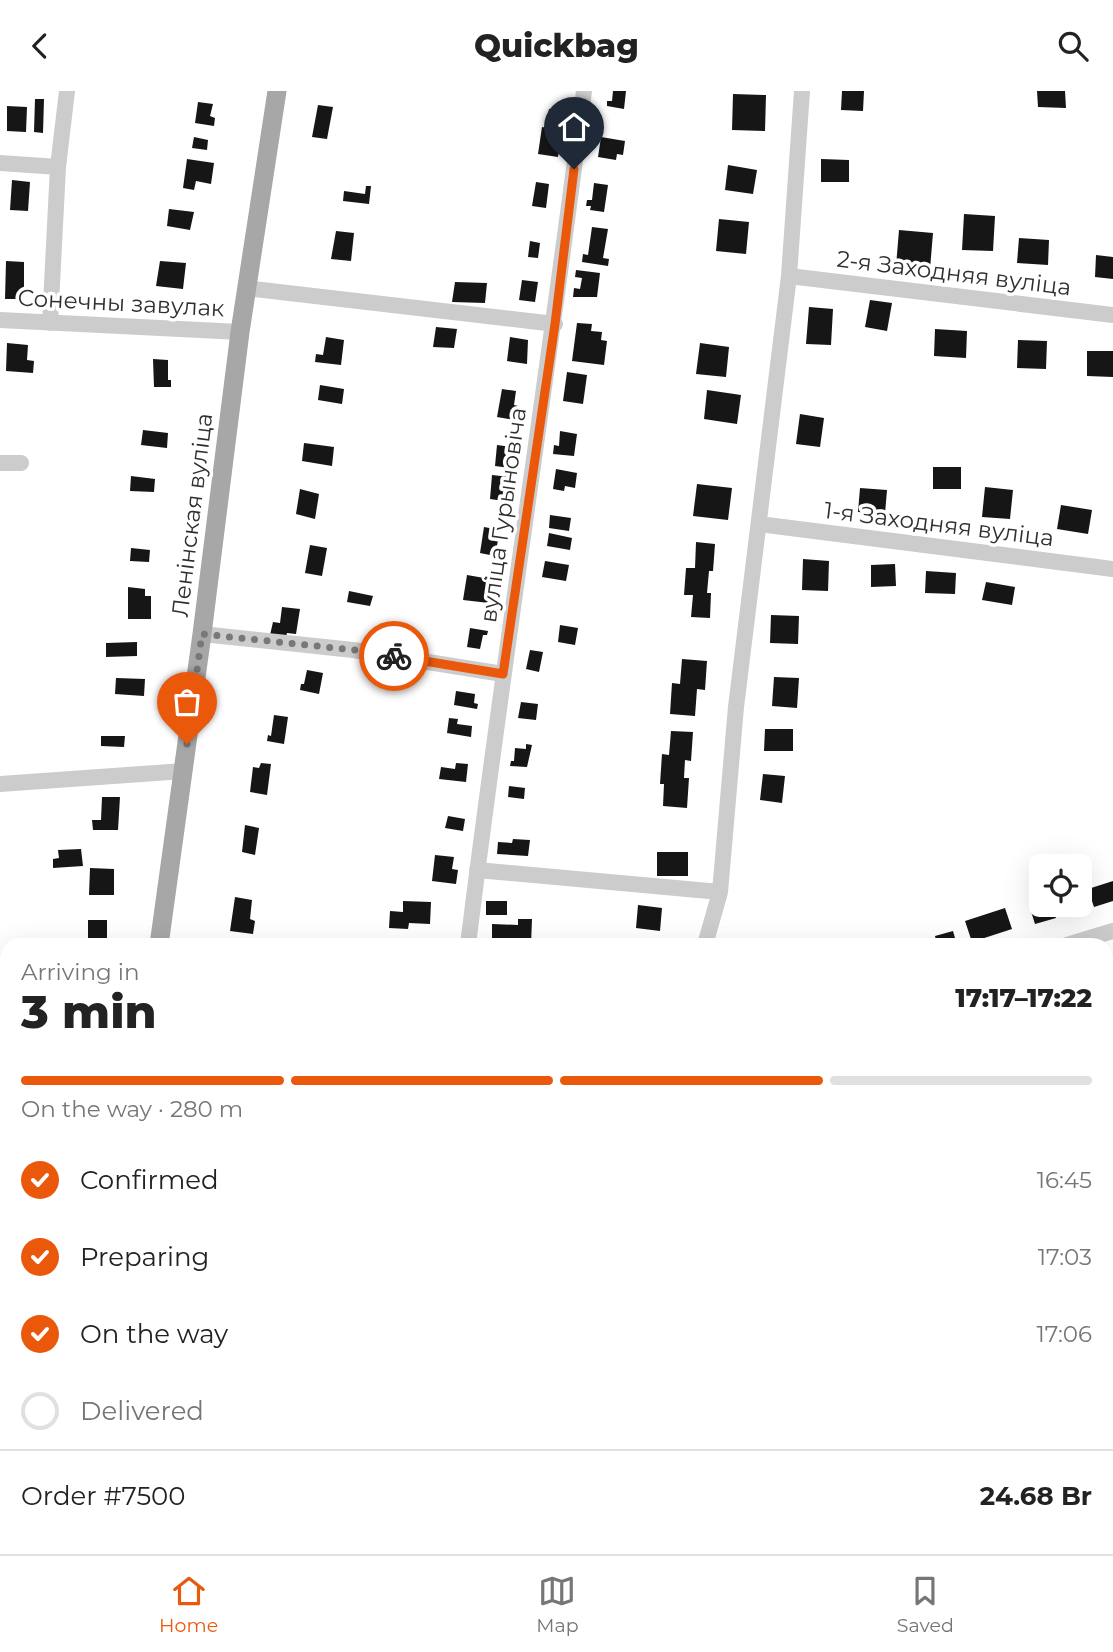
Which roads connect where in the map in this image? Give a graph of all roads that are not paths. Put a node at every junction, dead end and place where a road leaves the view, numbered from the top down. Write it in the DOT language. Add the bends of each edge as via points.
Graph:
graph roads {
  1 [pos="67,91"];
  2 [pos="276,91"];
  3 [pos="584,91"];
  4 [pos="802,91"];
  5 [pos="0,163"];
  6 [pos="58,167"];
  7 [pos="789,276"];
  8 [pos="246,288"];
  9 [pos="1113,315"];
  10 [pos="0,320"];
  11 [pos="50,323"];
  12 [pos="555,324"];
  13 [pos="240,332"];
  14 [pos="0,463"];
  15 [pos="20,463"];
  16 [pos="759,524"];
  17 [pos="1113,569"];
  18 [pos="202,634"];
  19 [pos="503,674"];
  20 [pos="184,771"];
  21 [pos="0,784"];
  22 [pos="477,870"];
  23 [pos="720,892"];
  24 [pos="1113,931"];
  25 [pos="160,938"];
  26 [pos="469,938"];
  27 [pos="707,938"];
  28 [pos="1090,938"];
  1 -- 6 [label="street"];
  2 -- 8 [label="main road, Ленінская вуліца"];
  3 -- 12 [label="street, вуліца Гурыновіча"];
  4 -- 7 [label="street"];
  5 -- 6 [label="street"];
  6 -- 11 [label="street"];
  7 -- 9 [label="street, 2-я Заходняя вуліца"];
  7 -- 16 [label="street"];
  8 -- 12 [label="street"];
  8 -- 13 [label="main road, Ленінская вуліца"];
  10 -- 11 [label="street, Сонечны завулак"];
  11 -- 13 [label="street, Сонечны завулак"];
  12 -- 19 [label="street, вуліца Гурыновіча"];
  13 -- 18 [label="main road, Ленінская вуліца"];
  14 -- 15 [label="street"];
  16 -- 17 [label="street, 1-я Заходняя вуліца"];
  16 -- 23 [label="street" via="736,707"];
  18 -- 19 [label="street" via="354,650"];
  18 -- 20 [label="main road, Ленінская вуліца"];
  19 -- 22 [label="street, вуліца Гурыновіча"];
  20 -- 21 [label="street"];
  20 -- 25 [label="main road, Ленінская вуліца"];
  22 -- 23 [label="street"];
  22 -- 26 [label="street, вуліца Гурыновіча"];
  23 -- 27 [label="street"];
  24 -- 28 [label="street"];
}
